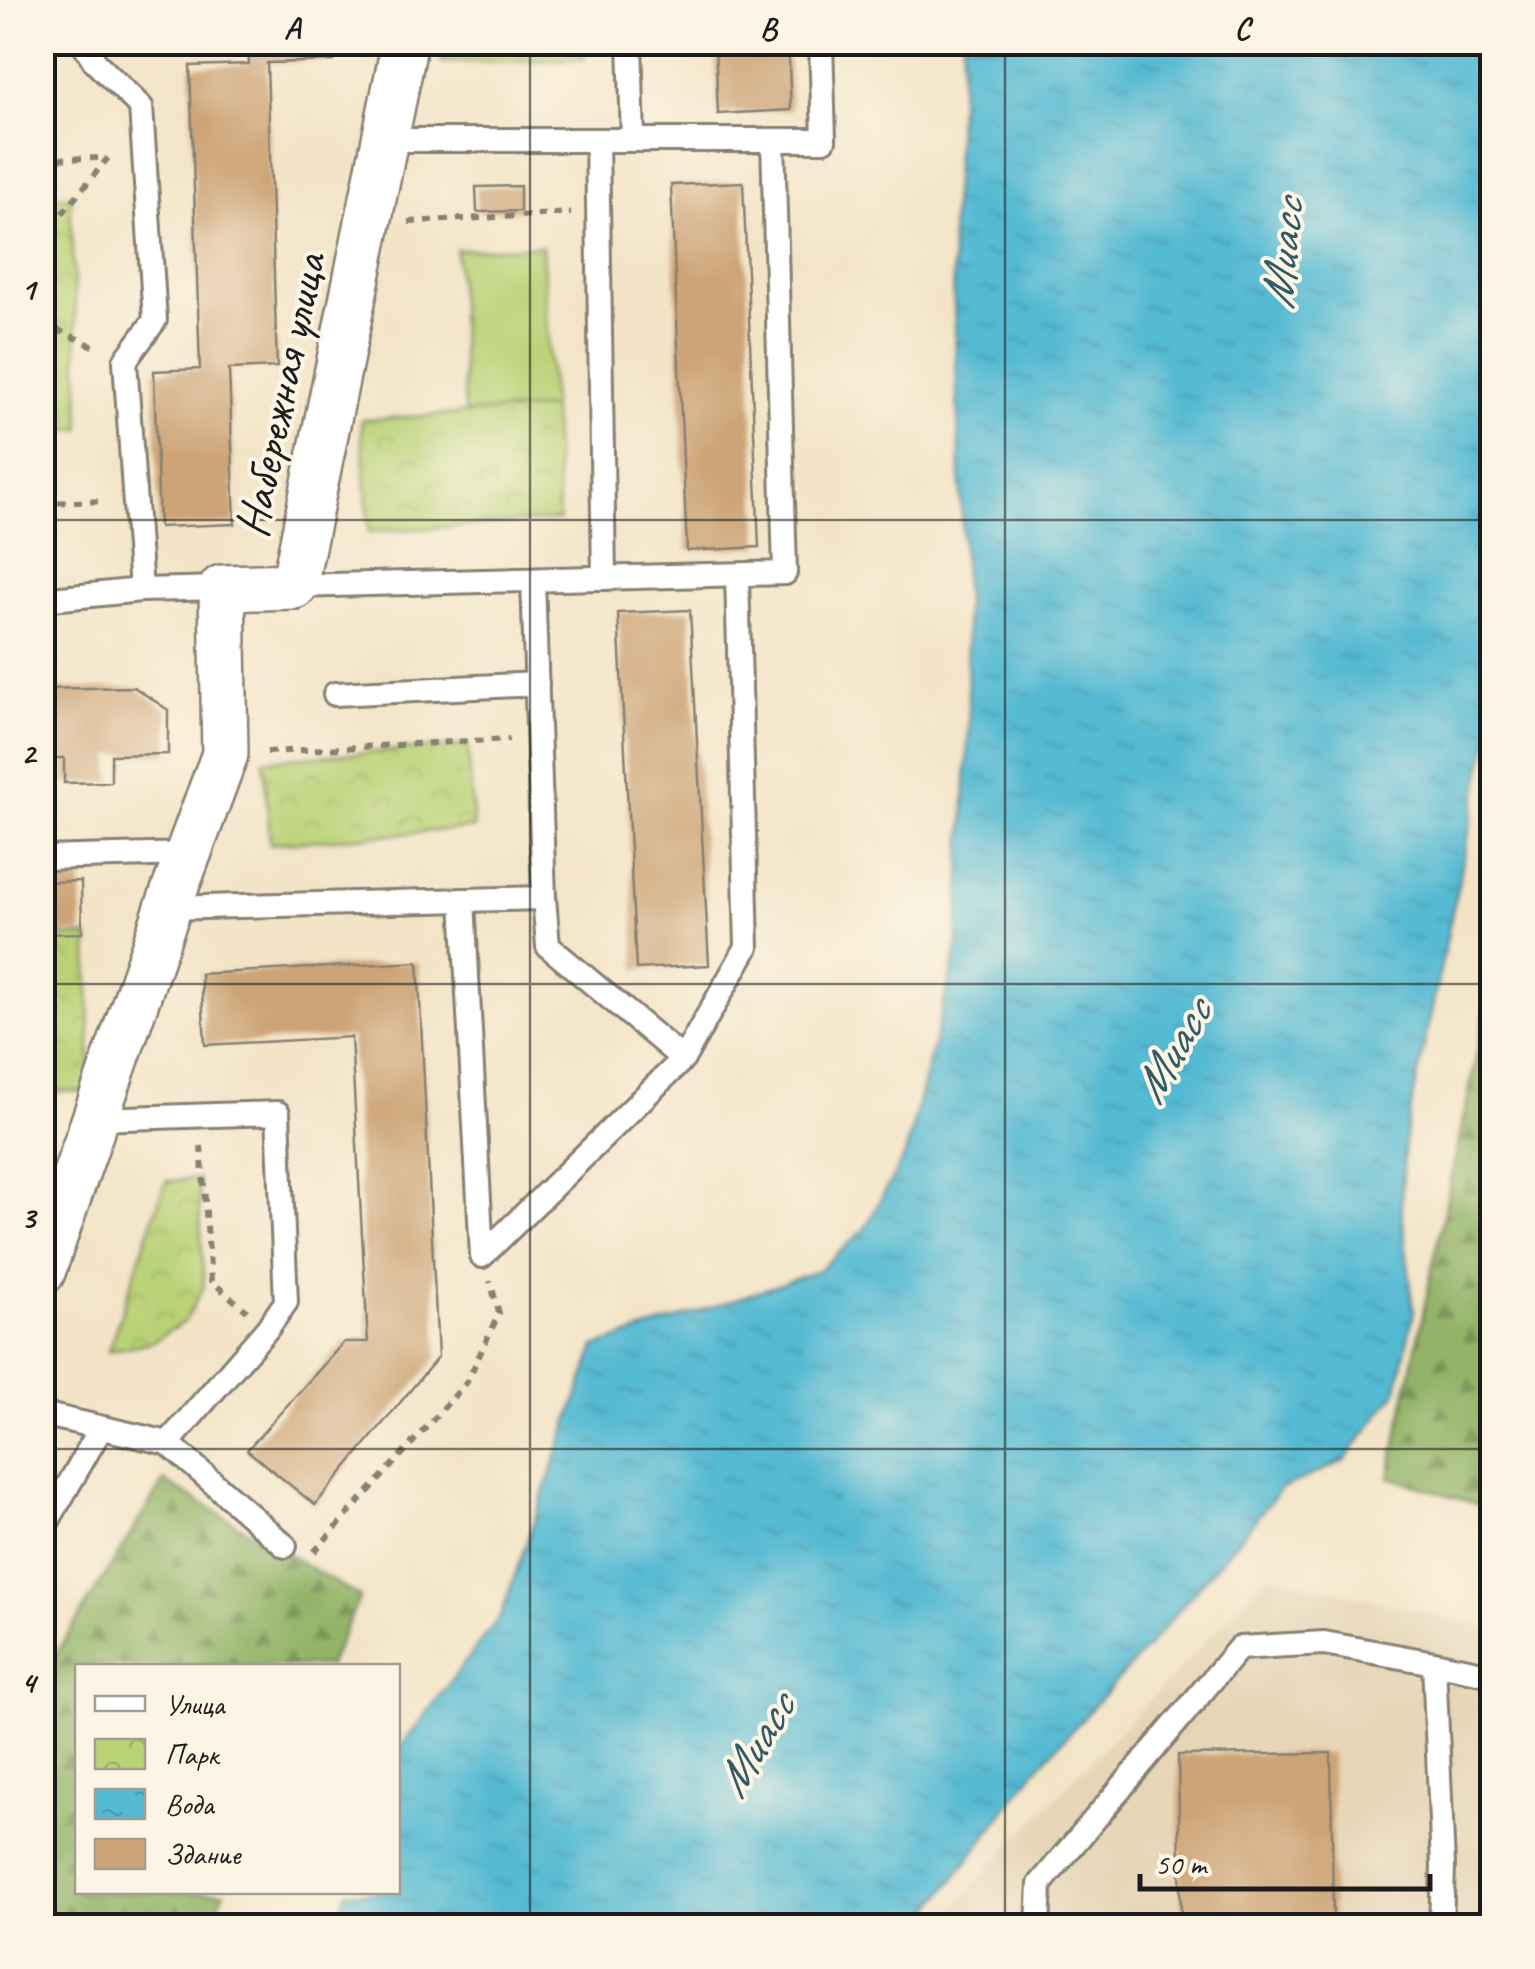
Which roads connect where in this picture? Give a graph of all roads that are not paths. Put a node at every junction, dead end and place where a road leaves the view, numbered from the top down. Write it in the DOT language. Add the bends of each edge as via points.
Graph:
graph roads {
  1 [pos="83,42"];
  2 [pos="402,42"];
  3 [pos="630,42"];
  4 [pos="821,42"];
  5 [pos="384,140"];
  6 [pos="597,140"];
  7 [pos="633,140"];
  8 [pos="773,140"];
  9 [pos="737,574"];
  10 [pos="604,578"];
  11 [pos="533,580"];
  12 [pos="294,586"];
  13 [pos="222,588"];
  14 [pos="141,590"];
  15 [pos="42,600"];
  16 [pos="537,684"];
  17 [pos="335,694"];
  18 [pos="189,854"];
  19 [pos="42,858"];
  20 [pos="544,898"];
  21 [pos="463,902"];
  22 [pos="168,908"];
  23 [pos="683,1059"];
  24 [pos="96,1119"];
  25 [pos="42,1272"];
  26 [pos="42,1414"];
  27 [pos="100,1428"];
  28 [pos="168,1443"];
  29 [pos="42,1531"];
  30 [pos="285,1546"];
  31 [pos="1434,1663"];
  32 [pos="1492,1675"];
  33 [pos="1038,1926"];
  34 [pos="1441,1926"];
  1 -- 14 [label="lane" via="141,106 156,320 126,361"];
  2 -- 5 [label="street, Набережная улица"];
  3 -- 7 [label="lane"];
  4 -- 8 [label="lane" via="824,140"];
  5 -- 6 [label="lane"];
  5 -- 12 [label="street, Набережная улица"];
  6 -- 7 [label="lane"];
  6 -- 10 [label="lane"];
  7 -- 8 [label="lane"];
  8 -- 9 [label="lane" via="785,573"];
  9 -- 10 [label="lane"];
  9 -- 23 [label="lane" via="748,947"];
  10 -- 11 [label="lane"];
  11 -- 12 [label="lane"];
  11 -- 16 [label="lane"];
  12 -- 13 [label="street, Набережная улица"];
  13 -- 14 [label="lane"];
  13 -- 18 [label="street, Набережная улица" via="226,754"];
  14 -- 15 [label="lane"];
  16 -- 17 [label="lane"];
  16 -- 20 [label="lane"];
  18 -- 19 [label="lane"];
  18 -- 22 [label="street, Набережная улица"];
  20 -- 21 [label="lane"];
  20 -- 23 [label="lane" via="548,946"];
  21 -- 22 [label="lane"];
  21 -- 23 [label="lane" via="482,1256"];
  22 -- 24 [label="street, Набережная улица"];
  24 -- 25 [label="street, Набережная улица"];
  24 -- 28 [label="lane" via="278,1112 286,1302"];
  26 -- 27 [label="lane"];
  27 -- 28 [label="lane"];
  27 -- 29 [label="lane"];
  28 -- 30 [label="lane"];
  31 -- 32 [label="lane"];
  31 -- 33 [label="lane" via="1324,1643 1239,1648 1040,1884"];
  31 -- 34 [label="lane"];
}
